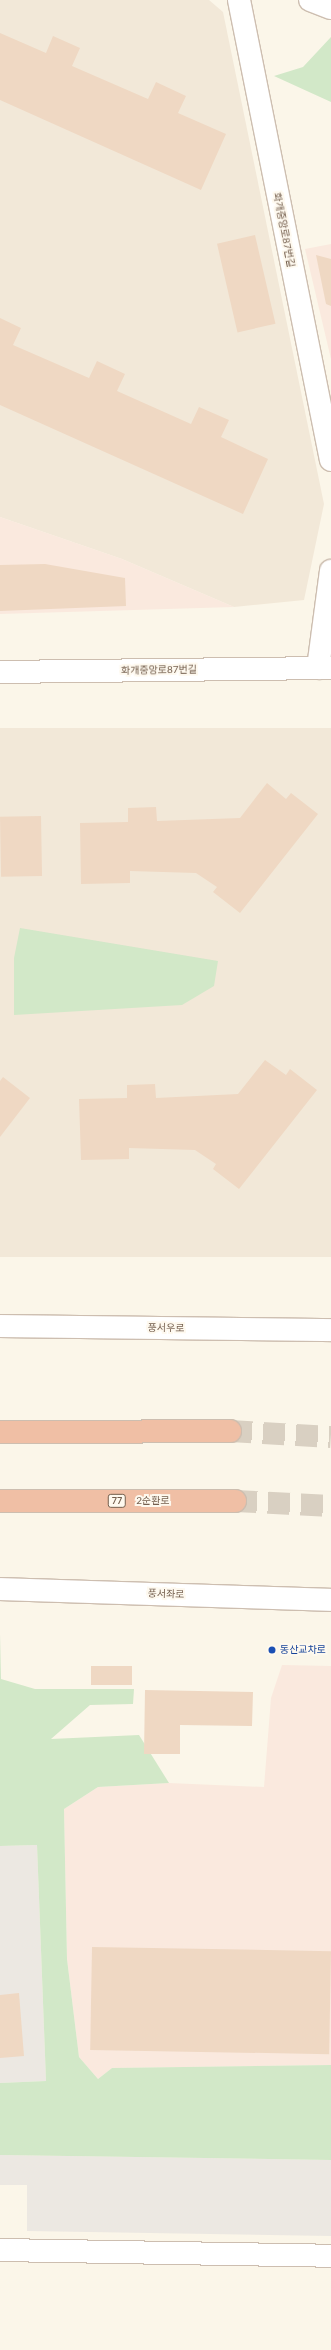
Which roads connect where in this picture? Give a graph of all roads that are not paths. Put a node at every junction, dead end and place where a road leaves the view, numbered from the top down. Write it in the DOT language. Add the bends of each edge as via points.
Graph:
graph roads {
  1 [pos="239,0"];
  2 [pos="310,0"];
  3 [pos="331,8"];
  4 [pos="331,460"];
  5 [pos="331,571"];
  6 [pos="324,668"];
  7 [pos="0,672"];
  8 [pos="0,1326"];
  9 [pos="331,1330"];
  10 [pos="230,1431"];
  11 [pos="0,1432"];
  12 [pos="0,1501"];
  13 [pos="235,1501"];
  14 [pos="0,1589"];
  15 [pos="331,1600"];
  16 [pos="0,2250"];
  17 [pos="331,2256"];
  1 -- 4 [label="street, 화개중앙로87번길"];
  2 -- 3 [label="street"];
  5 -- 6 [label="street, 화개중앙로87번길"];
  6 -- 7 [label="street, 화개중앙로87번길"];
  8 -- 9 [label="street, 풍서우로"];
  10 -- 11 [label="highway"];
  12 -- 13 [label="highway, 2순환로 / 77"];
  14 -- 15 [label="street, 풍서좌로"];
  16 -- 17 [label="street"];
}
